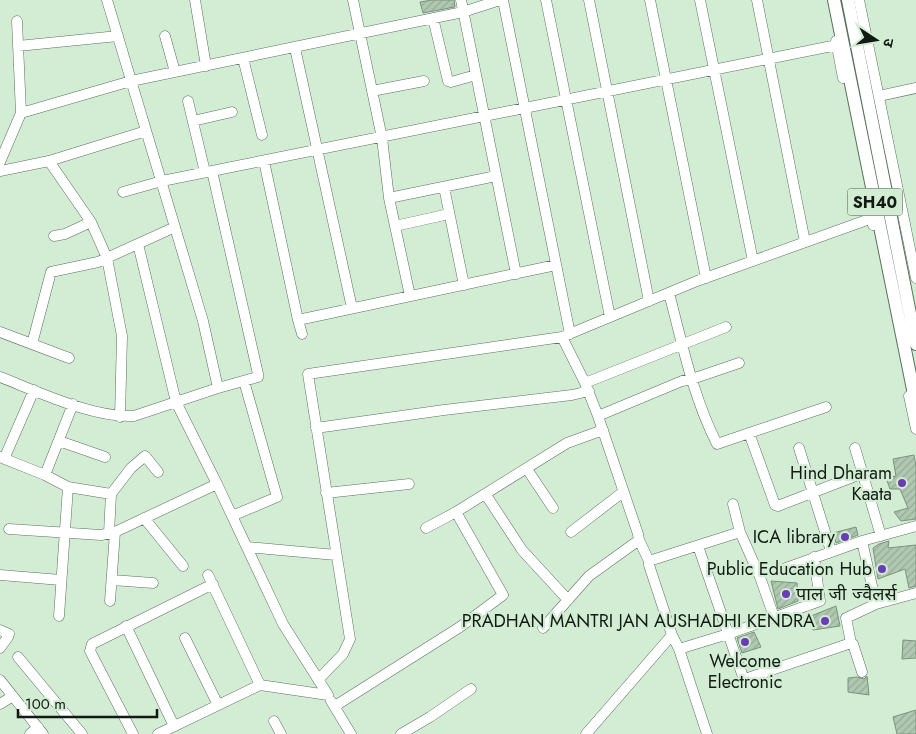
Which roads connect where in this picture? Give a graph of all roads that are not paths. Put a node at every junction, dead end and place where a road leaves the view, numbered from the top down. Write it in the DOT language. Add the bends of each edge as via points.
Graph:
graph roads {
  1 [pos="107,0"];
  2 [pos="195,0"];
  3 [pos="353,0"];
  4 [pos="461,0"];
  5 [pos="501,0"];
  6 [pos="546,0"];
  7 [pos="589,0"];
  8 [pos="650,0"];
  9 [pos="700,0"];
  10 [pos="757,0"];
  11 [pos="829,0"];
  12 [pos="834,0"];
  13 [pos="848,0"];
  14 [pos="859,0"];
  15 [pos="464,12"];
  16 [pos="433,18"];
  17 [pos="17,21"];
  18 [pos="360,34"];
  19 [pos="118,36"];
  20 [pos="165,36"];
  21 [pos="837,45"];
  22 [pos="18,46"];
  23 [pos="296,48"];
  24 [pos="243,58"];
  25 [pos="770,59"];
  26 [pos="206,66"];
  27 [pos="714,70"];
  28 [pos="175,72"];
  29 [pos="476,75"];
  30 [pos="666,80"];
  31 [pos="131,81"];
  32 [pos="424,81"];
  33 [pos="916,88"];
  34 [pos="372,91"];
  35 [pos="607,92"];
  36 [pos="879,96"];
  37 [pos="566,100"];
  38 [pos="188,101"];
  39 [pos="525,108"];
  40 [pos="232,112"];
  41 [pos="21,113"];
  42 [pos="484,116"];
  43 [pos="193,121"];
  44 [pos="146,131"];
  45 [pos="880,134"];
  46 [pos="262,135"];
  47 [pos="382,138"];
  48 [pos="318,150"];
  49 [pos="49,161"];
  50 [pos="264,161"];
  51 [pos="0,162"];
  52 [pos="0,171"];
  53 [pos="209,172"];
  54 [pos="496,176"];
  55 [pos="162,181"];
  56 [pos="444,187"];
  57 [pos="123,192"];
  58 [pos="389,198"];
  59 [pos="449,214"];
  60 [pos="875,217"];
  61 [pos="92,222"];
  62 [pos="898,224"];
  63 [pos="395,226"];
  64 [pos="176,227"];
  65 [pos="54,236"];
  66 [pos="805,242"];
  67 [pos="138,244"];
  68 [pos="107,258"];
  69 [pos="753,261"];
  70 [pos="556,265"];
  71 [pos="516,274"];
  72 [pos="706,278"];
  73 [pos="916,278"];
  74 [pos="464,285"];
  75 [pos="669,293"];
  76 [pos="410,296"];
  77 [pos="649,301"];
  78 [pos="352,308"];
  79 [pos="610,317"];
  80 [pos="298,320"];
  81 [pos="726,328"];
  82 [pos="0,332"];
  83 [pos="302,334"];
  84 [pos="566,336"];
  85 [pos="32,344"];
  86 [pos="682,344"];
  87 [pos="916,344"];
  88 [pos="69,358"];
  89 [pos="739,363"];
  90 [pos="0,377"];
  91 [pos="692,379"];
  92 [pos="244,381"];
  93 [pos="587,387"];
  94 [pos="218,388"];
  95 [pos="34,390"];
  96 [pos="176,402"];
  97 [pos="74,404"];
  98 [pos="916,404"];
  99 [pos="826,407"];
  100 [pos="598,416"];
  101 [pos="120,417"];
  102 [pos="316,428"];
  103 [pos="916,429"];
  104 [pos="603,430"];
  105 [pos="749,433"];
  106 [pos="59,441"];
  107 [pos="799,448"];
  108 [pos="855,448"];
  109 [pos="105,457"];
  110 [pos="2,458"];
  111 [pos="527,468"];
  112 [pos="158,472"];
  113 [pos="862,473"];
  114 [pos="45,475"];
  115 [pos="217,484"];
  116 [pos="409,484"];
  117 [pos="68,487"];
  118 [pos="623,492"];
  119 [pos="326,493"];
  120 [pos="813,493"];
  121 [pos="112,494"];
  122 [pos="486,495"];
  123 [pos="732,504"];
  124 [pos="553,508"];
  125 [pos="456,512"];
  126 [pos="232,516"];
  127 [pos="144,518"];
  128 [pos="916,526"];
  129 [pos="426,528"];
  130 [pos="9,529"];
  131 [pos="571,532"];
  132 [pos="740,532"];
  133 [pos="64,533"];
  134 [pos="112,533"];
  135 [pos="881,536"];
  136 [pos="639,540"];
  137 [pos="862,541"];
  138 [pos="247,546"];
  139 [pos="698,546"];
  140 [pos="831,551"];
  141 [pos="336,555"];
  142 [pos="814,557"];
  143 [pos="650,561"];
  144 [pos="183,566"];
  145 [pos="786,568"];
  146 [pos="0,575"];
  147 [pos="61,580"];
  148 [pos="112,580"];
  149 [pos="153,583"];
  150 [pos="916,593"];
  151 [pos="568,600"];
  152 [pos="110,601"];
  153 [pos="876,604"];
  154 [pos="59,616"];
  155 [pos="774,617"];
  156 [pos="126,626"];
  157 [pos="543,628"];
  158 [pos="0,630"];
  159 [pos="728,634"];
  160 [pos="672,635"];
  161 [pos="185,638"];
  162 [pos="850,643"];
  163 [pos="0,648"];
  164 [pos="679,649"];
  165 [pos="18,657"];
  166 [pos="862,672"];
  167 [pos="0,680"];
  168 [pos="318,680"];
  169 [pos="260,684"];
  170 [pos="471,689"];
  171 [pos="328,695"];
  172 [pos="13,696"];
  173 [pos="0,704"];
  174 [pos="218,705"];
  175 [pos="335,706"];
  176 [pos="274,721"];
  177 [pos="174,726"];
  178 [pos="37,732"];
  179 [pos="82,734"];
  180 [pos="133,734"];
  181 [pos="158,734"];
  182 [pos="281,734"];
  183 [pos="352,734"];
  184 [pos="401,734"];
  185 [pos="586,734"];
  186 [pos="707,734"];
  1 -- 19 [label="street"];
  2 -- 26 [label="street"];
  3 -- 18 [label="street"];
  4 -- 15 [label="street"];
  5 -- 15 [label="street"];
  5 -- 39 [label="street"];
  6 -- 37 [label="street"];
  7 -- 35 [label="street"];
  8 -- 30 [label="street"];
  9 -- 27 [label="street"];
  10 -- 25 [label="street"];
  11 -- 21 [label="street"];
  12 -- 60 [label="main road, SH40"];
  13 -- 45 [label="main road, SH40"];
  14 -- 36 [label="street"];
  15 -- 16 [label="street"];
  15 -- 29 [label="street"];
  16 -- 18 [label="street"];
  16 -- 29 [label="street" via="448,81"];
  17 -- 22 [label="street"];
  18 -- 23 [label="street"];
  18 -- 34 [label="street"];
  19 -- 22 [label="street"];
  19 -- 31 [label="street"];
  20 -- 28 [label="street"];
  21 -- 25 [label="street"];
  21 -- 60 [label="street"];
  22 -- 41 [label="street"];
  23 -- 24 [label="street"];
  23 -- 48 [label="street"];
  24 -- 26 [label="street"];
  24 -- 46 [label="street"];
  25 -- 27 [label="street"];
  25 -- 66 [label="street"];
  26 -- 28 [label="street"];
  27 -- 30 [label="street"];
  27 -- 69 [label="street"];
  28 -- 31 [label="street"];
  29 -- 42 [label="street"];
  30 -- 35 [label="street"];
  30 -- 72 [label="street"];
  31 -- 41 [label="street"];
  31 -- 44 [label="street"];
  32 -- 34 [label="street"];
  33 -- 36 [label="street"];
  34 -- 47 [label="street"];
  35 -- 37 [label="street"];
  35 -- 77 [label="street"];
  36 -- 45 [label="street"];
  37 -- 39 [label="street"];
  37 -- 79 [label="street"];
  38 -- 43 [label="street"];
  39 -- 42 [label="street"];
  39 -- 70 [label="street"];
  40 -- 43 [label="street"];
  41 -- 51 [label="street"];
  42 -- 47 [label="street"];
  42 -- 54 [label="street"];
  43 -- 53 [label="street"];
  44 -- 49 [label="street"];
  44 -- 55 [label="street"];
  45 -- 62 [label="main road, SH40"];
  47 -- 48 [label="street"];
  47 -- 58 [label="street"];
  48 -- 50 [label="street"];
  48 -- 78 [label="street"];
  49 -- 52 [label="street"];
  49 -- 61 [label="street"];
  50 -- 53 [label="street"];
  50 -- 80 [label="street"];
  53 -- 55 [label="street"];
  53 -- 92 [label="street" via="258,374 255,379"];
  54 -- 56 [label="street"];
  54 -- 71 [label="street"];
  55 -- 57 [label="street"];
  55 -- 64 [label="street"];
  56 -- 58 [label="street"];
  56 -- 59 [label="street"];
  58 -- 63 [label="street"];
  59 -- 63 [label="street"];
  59 -- 74 [label="street"];
  60 -- 66 [label="street"];
  60 -- 98 [label="main road, SH40"];
  60 -- 103 [label="street"];
  61 -- 65 [label="street"];
  61 -- 68 [label="street"];
  62 -- 73 [label="street"];
  62 -- 87 [label="main road, SH40"];
  63 -- 76 [label="street"];
  64 -- 67 [label="street"];
  64 -- 94 [label="street" via="204,321"];
  66 -- 69 [label="street"];
  67 -- 68 [label="street"];
  67 -- 96 [label="street"];
  68 -- 85 [label="street" via="51,272"];
  68 -- 101 [label="street" via="122,336"];
  69 -- 72 [label="street"];
  70 -- 71 [label="street"];
  70 -- 84 [label="street"];
  71 -- 74 [label="street"];
  72 -- 75 [label="street"];
  74 -- 76 [label="street"];
  75 -- 77 [label="street"];
  75 -- 86 [label="street"];
  76 -- 78 [label="street"];
  77 -- 79 [label="street"];
  78 -- 80 [label="street"];
  79 -- 84 [label="street"];
  80 -- 83 [label="street"];
  81 -- 86 [label="street"];
  82 -- 85 [label="street"];
  84 -- 93 [label="street"];
  84 -- 102 [label="street" via="308,374"];
  85 -- 88 [label="street"];
  86 -- 91 [label="street"];
  86 -- 93 [label="street"];
  89 -- 91 [label="street"];
  90 -- 95 [label="street"];
  91 -- 100 [label="street"];
  91 -- 105 [label="street" via="717,444"];
  92 -- 94 [label="street"];
  92 -- 126 [label="street" via="277,497"];
  93 -- 100 [label="street"];
  93 -- 102 [label="street" via="572,395"];
  94 -- 96 [label="street"];
  95 -- 97 [label="street"];
  95 -- 110 [label="street"];
  96 -- 101 [label="street" via="134,416"];
  96 -- 115 [label="street"];
  97 -- 101 [label="street"];
  97 -- 106 [label="street"];
  99 -- 105 [label="street"];
  100 -- 104 [label="street"];
  102 -- 119 [label="street"];
  104 -- 111 [label="street" via="567,443"];
  104 -- 118 [label="street"];
  105 -- 120 [label="street" via="775,505"];
  106 -- 109 [label="street"];
  106 -- 114 [label="street"];
  107 -- 120 [label="street"];
  108 -- 113 [label="street"];
  110 -- 114 [label="street"];
  111 -- 122 [label="street"];
  111 -- 124 [label="street"];
  112 -- 121 [label="street" via="145,456 131,468"];
  113 -- 120 [label="street"];
  113 -- 135 [label="street"];
  114 -- 117 [label="street"];
  115 -- 126 [label="street"];
  115 -- 127 [label="street"];
  116 -- 119 [label="street"];
  117 -- 121 [label="street"];
  117 -- 133 [label="street"];
  118 -- 131 [label="street"];
  118 -- 136 [label="street"];
  119 -- 141 [label="street"];
  120 -- 140 [label="street"];
  121 -- 134 [label="street"];
  122 -- 125 [label="street"];
  122 -- 151 [label="street" via="522,550"];
  123 -- 132 [label="street"];
  125 -- 129 [label="street"];
  125 -- 175 [label="street" via="503,595"];
  126 -- 138 [label="street"];
  127 -- 134 [label="street"];
  127 -- 144 [label="street"];
  128 -- 135 [label="street"];
  130 -- 133 [label="street"];
  132 -- 139 [label="street"];
  132 -- 155 [label="street"];
  133 -- 134 [label="street"];
  133 -- 147 [label="street"];
  134 -- 148 [label="street"];
  135 -- 137 [label="street"];
  136 -- 143 [label="street"];
  136 -- 151 [label="street" via="589,576"];
  137 -- 140 [label="street"];
  137 -- 153 [label="street"];
  138 -- 141 [label="street"];
  138 -- 168 [label="street" via="283,624"];
  139 -- 143 [label="street"];
  139 -- 159 [label="street"];
  140 -- 142 [label="street"];
  141 -- 168 [label="street" via="350,639 343,654"];
  142 -- 145 [label="street"];
  142 -- 155 [label="street" via="820,600"];
  143 -- 160 [label="street"];
  146 -- 147 [label="street"];
  147 -- 154 [label="street"];
  148 -- 149 [label="street"];
  148 -- 152 [label="street"];
  150 -- 153 [label="street"];
  151 -- 157 [label="street"];
  153 -- 162 [label="street" via="846,618"];
  155 -- 159 [label="street"];
  156 -- 169 [label="street" via="211,579"];
  156 -- 177 [label="street"];
  156 -- 180 [label="street" via="92,644 90,652"];
  158 -- 163 [label="street" via="9,634"];
  159 -- 162 [label="street" via="745,678"];
  159 -- 164 [label="street"];
  160 -- 164 [label="street"];
  160 -- 185 [label="street"];
  161 -- 174 [label="street"];
  162 -- 166 [label="street"];
  164 -- 186 [label="street"];
  165 -- 179 [label="street"];
  167 -- 172 [label="street"];
  168 -- 171 [label="street"];
  169 -- 171 [label="street"];
  169 -- 174 [label="street"];
  170 -- 184 [label="street"];
  171 -- 175 [label="street"];
  172 -- 173 [label="street"];
  172 -- 178 [label="street"];
  174 -- 177 [label="street"];
  175 -- 183 [label="street"];
  176 -- 182 [label="street"];
  177 -- 181 [label="street"];
}
